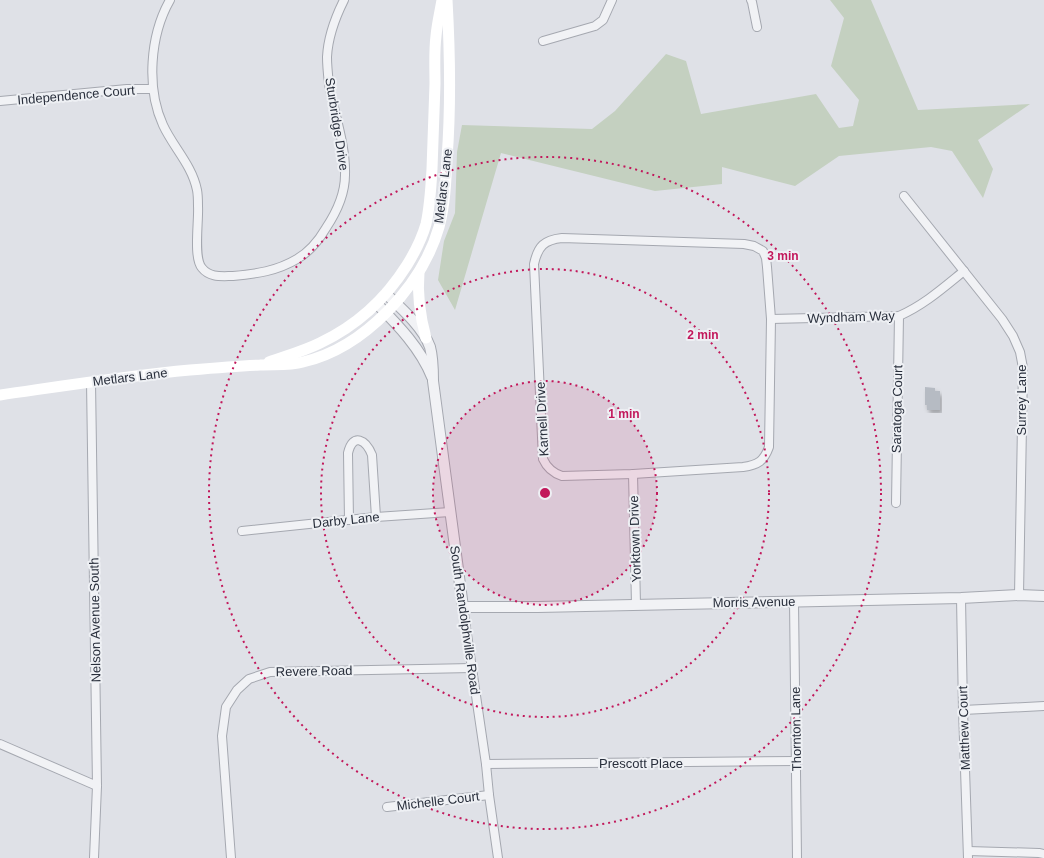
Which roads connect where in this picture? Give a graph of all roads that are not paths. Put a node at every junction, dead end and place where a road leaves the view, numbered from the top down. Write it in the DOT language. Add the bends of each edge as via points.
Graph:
graph roads {
  1 [pos="170,0"];
  2 [pos="344,0"];
  3 [pos="442,0"];
  4 [pos="447,0"];
  5 [pos="612,0"];
  6 [pos="751,0"];
  7 [pos="757,27"];
  8 [pos="543,41"];
  9 [pos="153,89"];
  10 [pos="0,101"];
  11 [pos="904,196"];
  12 [pos="420,269"];
  13 [pos="964,271"];
  14 [pos="386,294"];
  15 [pos="396,303"];
  16 [pos="377,304"];
  17 [pos="386,314"];
  18 [pos="899,316"];
  19 [pos="771,319"];
  20 [pos="426,338"];
  21 [pos="261,365"];
  22 [pos="433,381"];
  23 [pos="91,382"];
  24 [pos="0,395"];
  25 [pos="633,474"];
  26 [pos="896,503"];
  27 [pos="450,512"];
  28 [pos="376,517"];
  29 [pos="349,520"];
  30 [pos="242,531"];
  31 [pos="1019,595"];
  32 [pos="1044,596"];
  33 [pos="961,598"];
  34 [pos="794,601"];
  35 [pos="636,604"];
  36 [pos="464,607"];
  37 [pos="472,668"];
  38 [pos="1044,706"];
  39 [pos="963,710"];
  40 [pos="0,744"];
  41 [pos="796,761"];
  42 [pos="486,764"];
  43 [pos="97,786"];
  44 [pos="488,795"];
  45 [pos="387,807"];
  46 [pos="968,854"];
  47 [pos="1044,854"];
  48 [pos="94,858"];
  49 [pos="231,858"];
  50 [pos="498,858"];
  51 [pos="797,858"];
  1 -- 9 [label="street, Sturbridge Drive" via="155,38 152,57"];
  2 -- 9 [label="street, Sturbridge Drive" via="334,21 327,58 331,97 344,158 343,192 331,221 320,237 309,249 285,266 254,274 224,276 208,274 201,267 197,250 197,189 193,176 163,124 156,107"];
  3 -- 14 [label="main road, Metlars Lane" via="436,36 431,186 426,224 413,255"];
  4 -- 12 [label="main road, Metlars Lane" via="449,121 443,208 436,236"];
  5 -- 8 [label="street" via="603,20 595,26"];
  6 -- 7 [label="street"];
  9 -- 10 [label="street, Independence Court"];
  11 -- 13 [label="street, Surrey Lane"];
  12 -- 15 [label="main road, Metlars Lane"];
  12 -- 20 [label="main road" via="418,297"];
  13 -- 18 [label="street, Wyndham Way" via="923,304"];
  13 -- 31 [label="street, Surrey Lane" via="1013,336 1023,368"];
  14 -- 15 [label="street, South Randolphville Road"];
  14 -- 16 [label="main road, Metlars Lane"];
  15 -- 17 [label="main road, Metlars Lane"];
  15 -- 20 [label="street, South Randolphville Road"];
  16 -- 17 [label="street, South Randolphville Road"];
  16 -- 21 [label="main road, Metlars Lane" via="358,320 320,344"];
  17 -- 21 [label="main road, Metlars Lane" via="356,339 333,352 304,362"];
  17 -- 22 [label="street, South Randolphville Road" via="417,350"];
  18 -- 19 [label="street, Wyndham Way"];
  18 -- 26 [label="street, Saratoga Court"];
  19 -- 25 [label="street, Karnell Drive" via="769,447 760,462 743,468"];
  19 -- 25 [label="street, Karnell Drive" via="766,258 763,251 754,246 562,238 543,244 537,252 534,264 543,459 549,469 562,476"];
  20 -- 22 [label="street, South Randolphville Road" via="432,357"];
  21 -- 23 [label="main road, Metlars Lane" via="188,370"];
  22 -- 27 [label="street, South Randolphville Road"];
  23 -- 24 [label="main road, Metlars Lane"];
  23 -- 43 [label="street, Nelson Avenue South"];
  25 -- 35 [label="street, Yorktown Drive"];
  27 -- 28 [label="street, Darby Lane"];
  27 -- 36 [label="street, South Randolphville Road"];
  28 -- 29 [label="street, Darby Lane"];
  28 -- 29 [label="street" via="372,455 365,443 356,440 352,442 348,453"];
  29 -- 30 [label="street, Darby Lane"];
  31 -- 32 [label="street, Morris Avenue"];
  31 -- 33 [label="street, Morris Avenue"];
  33 -- 34 [label="street, Morris Avenue"];
  33 -- 39 [label="street, Matthew Court"];
  34 -- 35 [label="street, Morris Avenue"];
  34 -- 41 [label="street, Thornton Lane"];
  35 -- 36 [label="street, Morris Avenue"];
  36 -- 37 [label="street, South Randolphville Road"];
  37 -- 42 [label="street, South Randolphville Road"];
  37 -- 49 [label="street, Revere Road" via="270,672 249,679 237,690 226,707 222,736"];
  38 -- 39 [label="street"];
  39 -- 46 [label="street, Matthew Court"];
  40 -- 43 [label="street"];
  41 -- 42 [label="street, Prescott Place"];
  41 -- 51 [label="street, Thornton Lane"];
  42 -- 44 [label="street, South Randolphville Road"];
  43 -- 48 [label="street, Nelson Avenue South"];
  44 -- 45 [label="street, Michelle Court"];
  44 -- 50 [label="street, South Randolphville Road"];
  46 -- 47 [label="street"];
}
